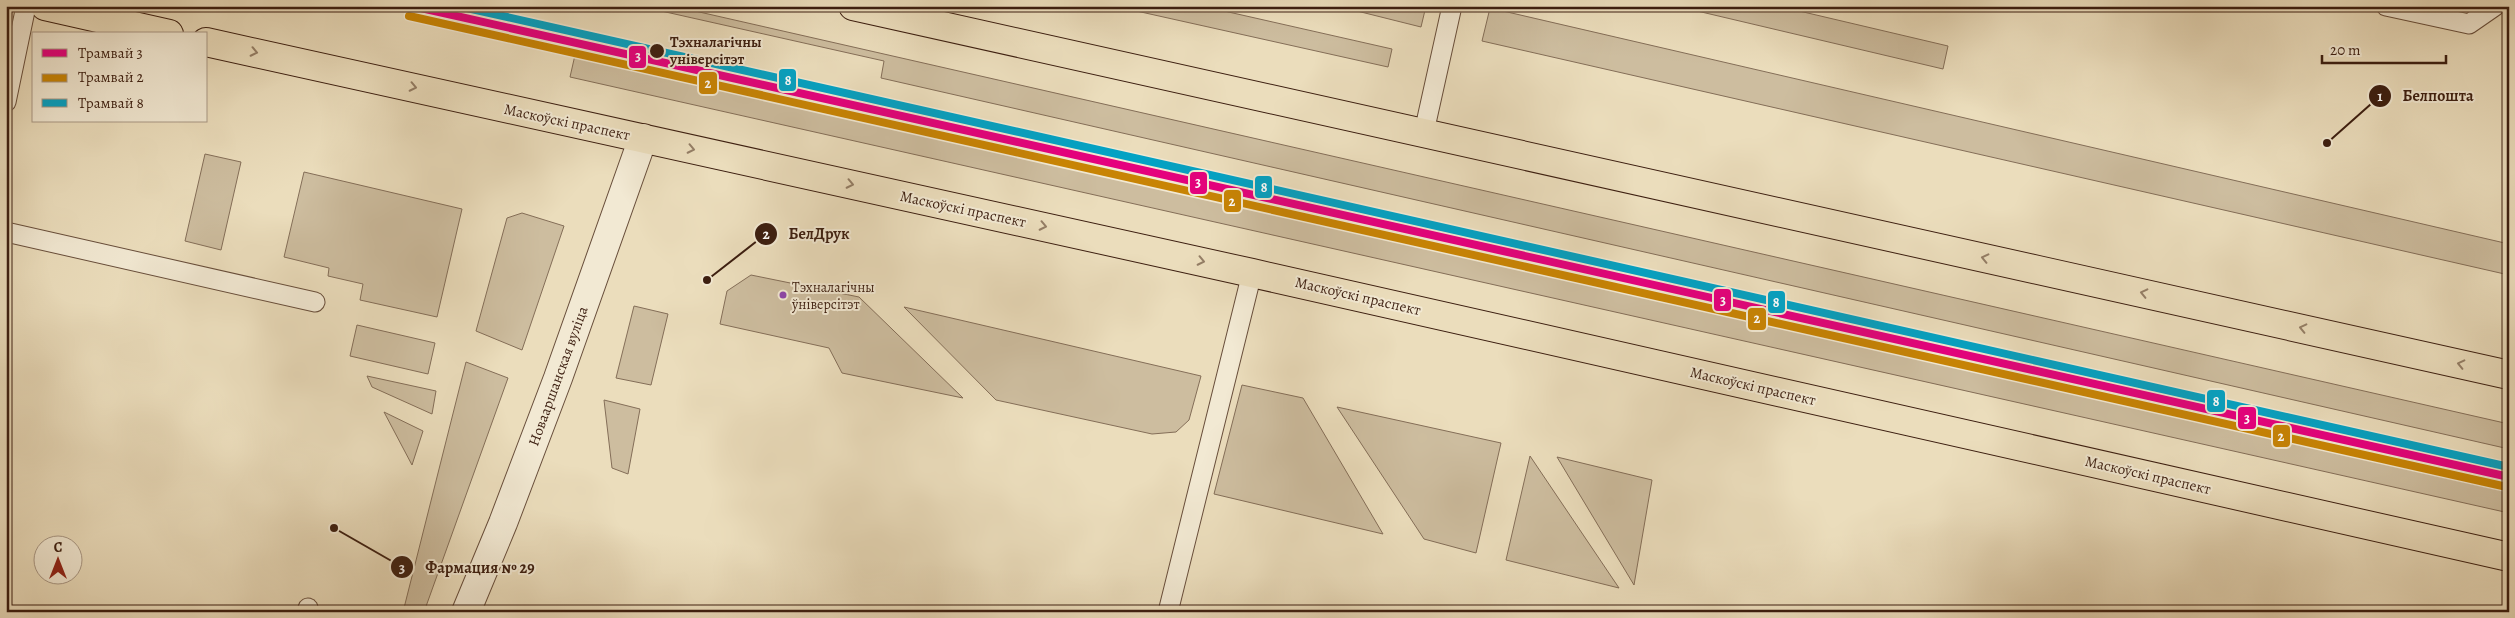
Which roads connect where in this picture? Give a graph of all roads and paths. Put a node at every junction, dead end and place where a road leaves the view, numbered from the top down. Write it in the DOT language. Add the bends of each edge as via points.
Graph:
graph roads {
  1 [pos="26,6"];
  2 [pos="45,6"];
  3 [pos="853,6"];
  4 [pos="1452,6"];
  5 [pos="2386,6"];
  6 [pos="2495,6"];
  7 [pos="161,32"];
  8 [pos="208,42"];
  9 [pos="6,102"];
  10 [pos="1424,132"];
  11 [pos="643,138"];
  12 [pos="6,232"];
  13 [pos="1252,272"];
  14 [pos="315,302"];
  15 [pos="2509,375"];
  16 [pos="2509,557"];
  17 [pos="466,612"];
  18 [pos="1168,612"];
  1 -- 9 [label="lane"];
  2 -- 7 [label="main road"];
  3 -- 10 [label="main road"];
  4 -- 10 [label="lane"];
  5 -- 6 [label="lane" via="2469,24"];
  8 -- 11 [label="main road, Маскоўскі праспект, one-way"];
  15 -- 10 [label="main road, one-way"];
  11 -- 13 [label="main road, Маскоўскі праспект, one-way"];
  11 -- 17 [label="street, Новааршанская вуліца" via="558,378"];
  12 -- 14 [label="lane"];
  13 -- 16 [label="main road, Маскоўскі праспект"];
  13 -- 18 [label="lane"];
}
